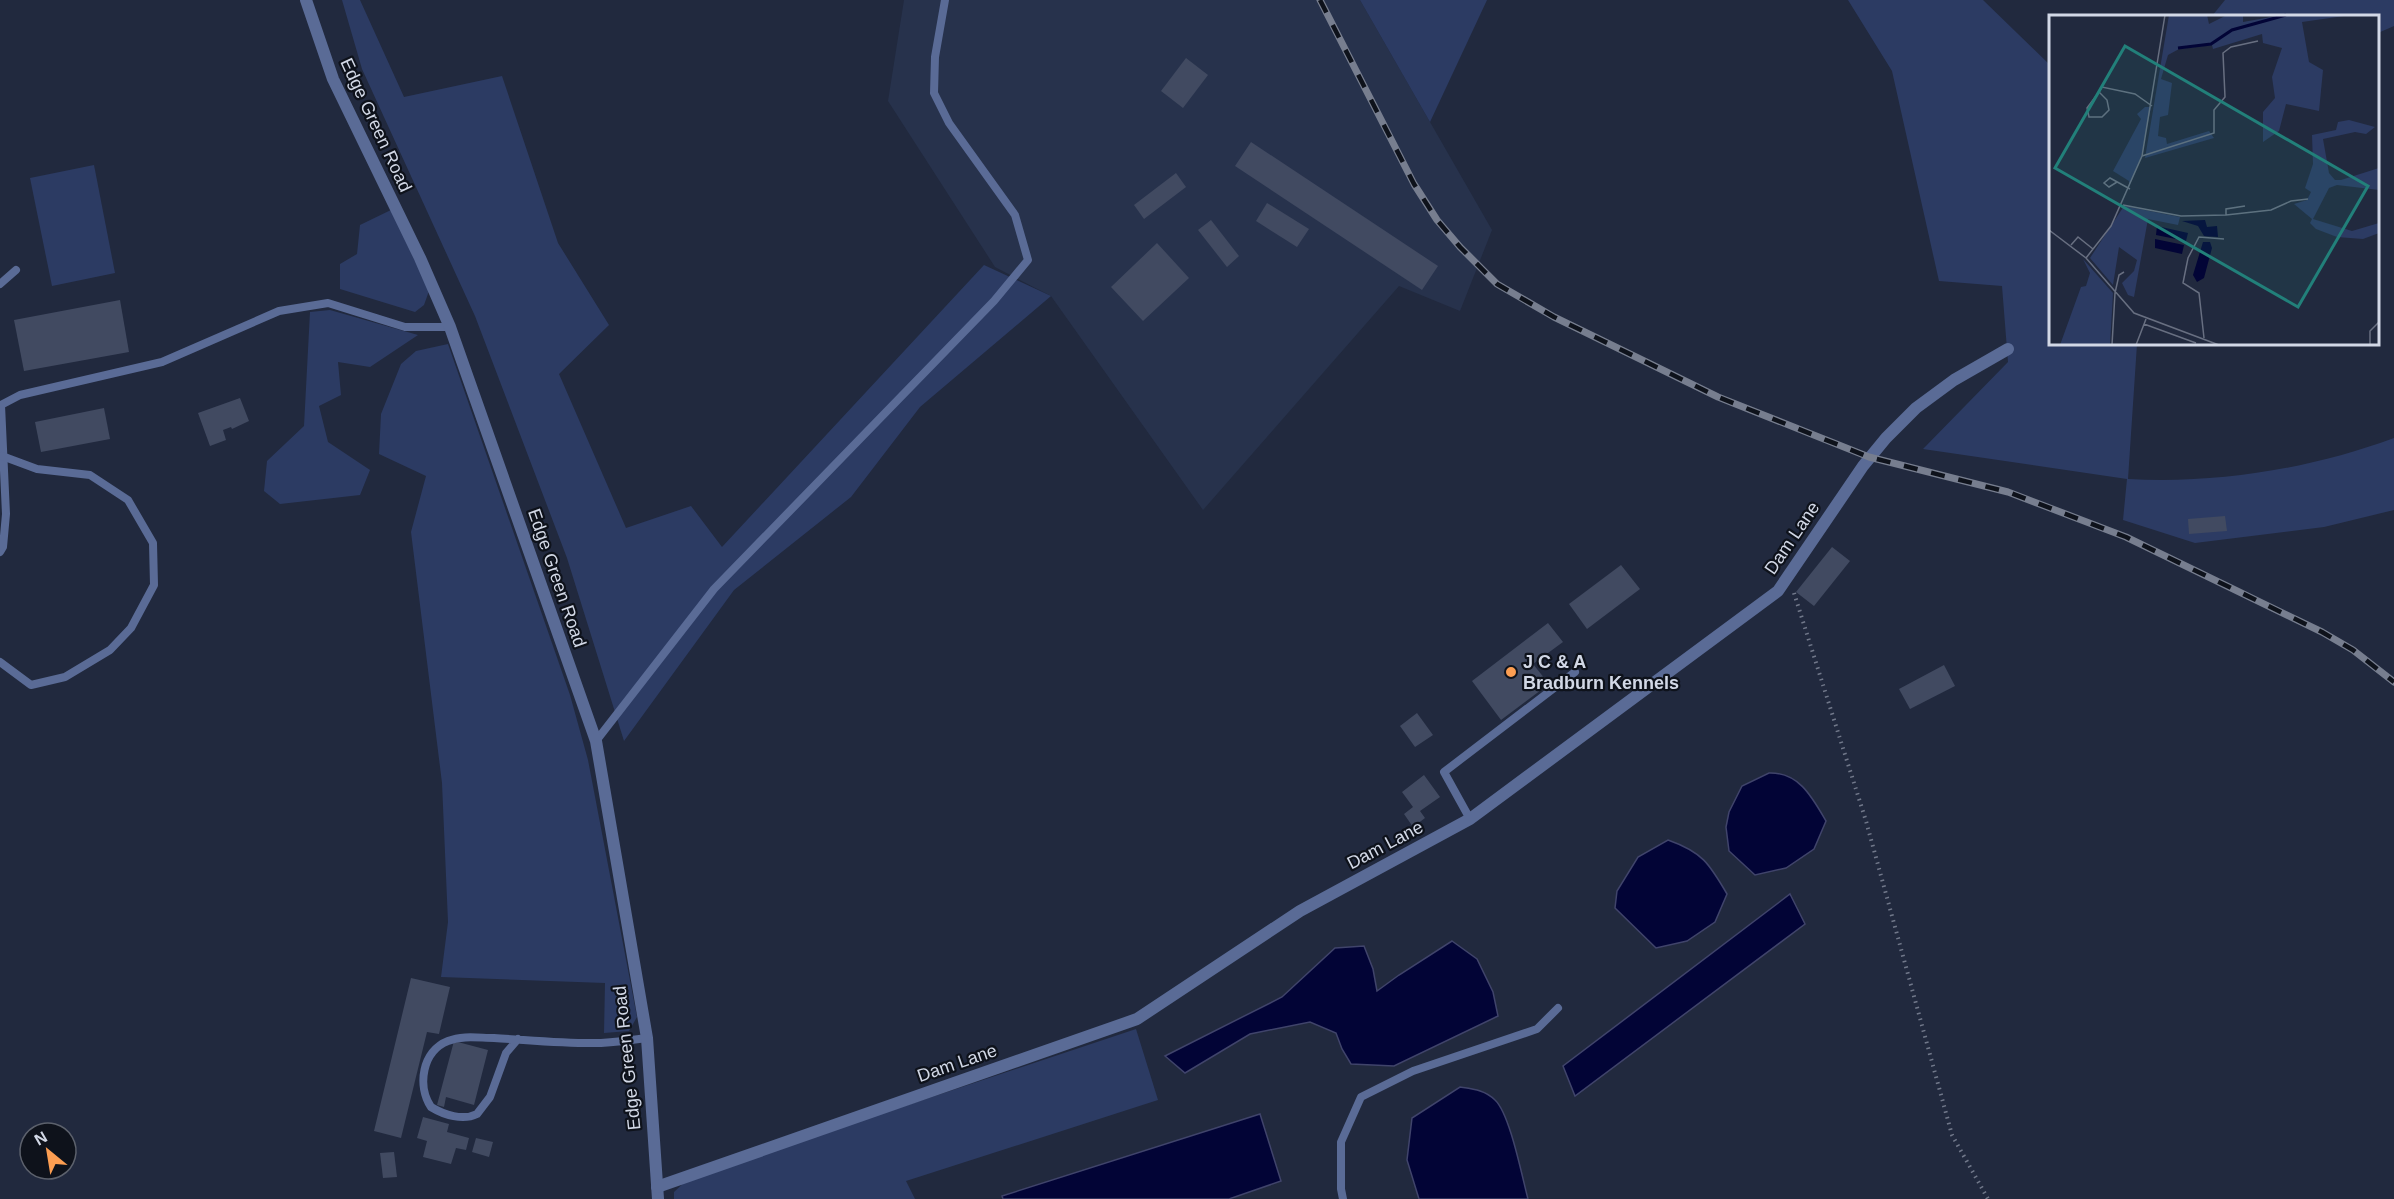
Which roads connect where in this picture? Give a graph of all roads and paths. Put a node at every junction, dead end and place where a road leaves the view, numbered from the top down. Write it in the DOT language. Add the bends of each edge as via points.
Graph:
graph roads {
  1 [pos="306,0"];
  2 [pos="945,0"];
  3 [pos="16,270"];
  4 [pos="0,284"];
  5 [pos="450,327"];
  6 [pos="2008,349"];
  7 [pos="1,403"];
  8 [pos="2,456"];
  9 [pos="0,552"];
  10 [pos="1790,577"];
  11 [pos="0,662"];
  12 [pos="1575,672"];
  13 [pos="596,741"];
  14 [pos="1470,819"];
  15 [pos="1558,1008"];
  16 [pos="647,1038"];
  17 [pos="518,1039"];
  18 [pos="657,1193"];
  19 [pos="1343,1199"];
  20 [pos="1988,1199"];
  1 -- 5 [label="street, Edge Green Road" via="333,79"];
  2 -- 13 [label="lane" via="935,57 934,93 949,123 1015,215 1028,260 994,301 714,589"];
  3 -- 4 [label="lane"];
  5 -- 7 [label="lane" via="405,327 328,303 279,310 162,362 20,395"];
  5 -- 13 [label="street, Edge Green Road"];
  6 -- 10 [label="street, Dam Lane" via="1954,380 1916,408 1886,438 1863,466"];
  7 -- 8 [label="lane"];
  8 -- 9 [label="lane" via="6,514"];
  8 -- 11 [label="lane" via="37,469 90,475 128,500 153,543 154,585 131,628 110,650 65,677 31,685"];
  10 -- 14 [label="street, Dam Lane" via="1778,591"];
  10 -- 20 [label="path" via="1866,821 1952,1134"];
  12 -- 14 [label="lane" via="1444,772"];
  13 -- 16 [label="street, Edge Green Road"];
  14 -- 18 [label="street, Dam Lane" via="1300,911 1137,1019"];
  15 -- 19 [label="lane" via="1537,1029 1413,1071 1361,1097 1341,1142"];
  16 -- 17 [label="lane" via="601,1043"];
  16 -- 18 [label="street, Edge Green Road"];
  17 -- 17 [label="lane" via="464,1037 437,1046 423,1080 431,1107 457,1116 477,1114 490,1097 506,1053"];
}
